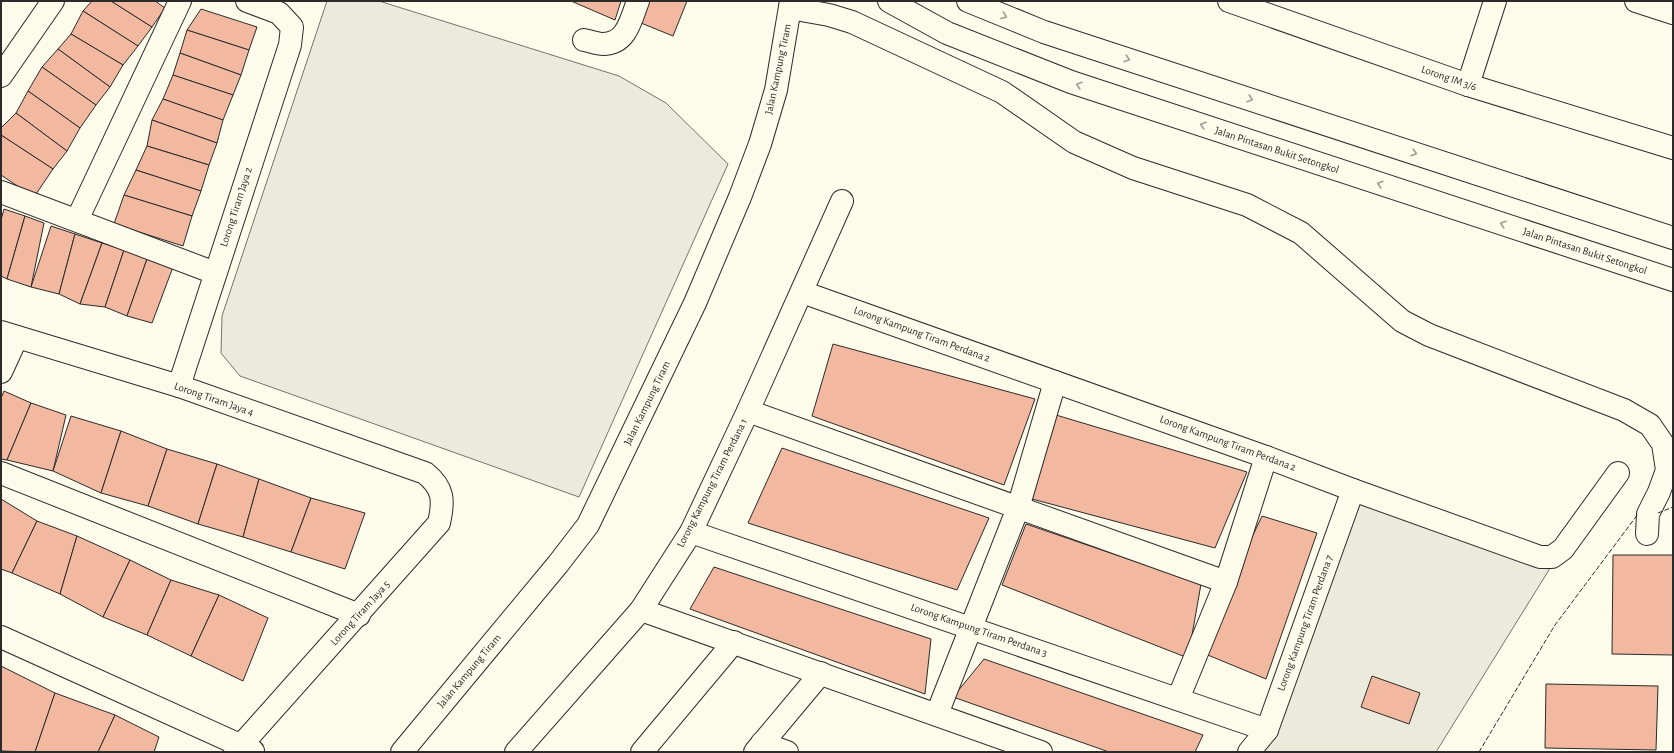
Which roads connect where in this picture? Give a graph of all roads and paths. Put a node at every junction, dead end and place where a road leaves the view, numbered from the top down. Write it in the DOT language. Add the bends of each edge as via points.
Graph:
graph roads {
  1 [pos="53,1"];
  2 [pos="180,1"];
  3 [pos="247,1"];
  4 [pos="638,1"];
  5 [pos="889,1"];
  6 [pos="968,1"];
  7 [pos="1229,1"];
  8 [pos="1495,1"];
  9 [pos="1636,1"];
  10 [pos="790,5"];
  11 [pos="1673,13"];
  12 [pos="584,40"];
  13 [pos="1,76"];
  14 [pos="1468,85"];
  15 [pos="1673,148"];
  16 [pos="1,192"];
  17 [pos="842,201"];
  18 [pos="77,220"];
  19 [pos="1673,238"];
  20 [pos="215,273"];
  21 [pos="1673,280"];
  22 [pos="802,292"];
  23 [pos="9,335"];
  24 [pos="1,372"];
  25 [pos="1055,382"];
  26 [pos="179,386"];
  27 [pos="748,411"];
  28 [pos="1266,457"];
  29 [pos="1,473"];
  30 [pos="425,473"];
  31 [pos="1618,473"];
  32 [pos="1353,490"];
  33 [pos="1018,508"];
  34 [pos="691,532"];
  35 [pos="1647,534"];
  36 [pos="1226,582"];
  37 [pos="641,610"];
  38 [pos="359,615"];
  39 [pos="972,628"];
  40 [pos="1,637"];
  41 [pos="734,642"];
  42 [pos="821,673"];
  43 [pos="1178,699"];
  44 [pos="937,714"];
  45 [pos="1267,730"];
  46 [pos="758,747"];
  47 [pos="244,750"];
  48 [pos="402,752"];
  49 [pos="516,752"];
  50 [pos="642,752"];
  51 [pos="787,752"];
  52 [pos="1041,752"];
  53 [pos="1249,752"];
  1 -- 13 [label="street"];
  2 -- 18 [label="street"];
  3 -- 20 [label="street, Lorong Tiram Jaya 2" via="279,13 292,27 290,45"];
  4 -- 12 [label="street" via="626,32 618,40 604,44"];
  21 -- 5 [label="street, Jalan Pintasan Bukit Setongkol, one-way" via="1071,82 947,33"];
  6 -- 19 [label="street, one-way" via="1044,32"];
  7 -- 14 [label="street, Lorong IM 3/6"];
  8 -- 14 [label="street"];
  9 -- 11 [label="street"];
  10 -- 35 [label="street" via="852,22 1002,92 1074,142 1133,168 1247,205 1301,233 1402,321 1429,335 1624,410 1650,425 1663,444 1667,470 1648,514"];
  10 -- 48 [label="street, Jalan Kampung Tiram" via="776,90 760,144 740,197 695,303 588,525"];
  14 -- 15 [label="street, Lorong IM 3/6"];
  16 -- 18 [label="street"];
  17 -- 22 [label="street, Lorong Kampung Tiram Perdana 1"];
  18 -- 20 [label="street"];
  20 -- 26 [label="street, Lorong Tiram Jaya 2"];
  22 -- 25 [label="street, Lorong Kampung Tiram Perdana 2"];
  22 -- 27 [label="street, Lorong Kampung Tiram Perdana 1"];
  23 -- 24 [label="street"];
  23 -- 26 [label="street, Lorong Tiram Jaya 4"];
  25 -- 28 [label="street, Lorong Kampung Tiram Perdana 2"];
  25 -- 33 [label="street"];
  26 -- 30 [label="street, Lorong Tiram Jaya 4"];
  27 -- 33 [label="street"];
  27 -- 34 [label="street, Lorong Kampung Tiram Perdana 1"];
  28 -- 32 [label="street, Lorong Kampung Tiram Perdana 2"];
  28 -- 36 [label="street"];
  29 -- 38 [label="street"];
  30 -- 38 [label="street, Lorong Tiram Jaya 5" via="436,482 442,496 439,523"];
  31 -- 32 [label="street, Lorong Kampung Tiram Perdana 2" via="1563,549 1552,557 1540,557"];
  32 -- 45 [label="street, Lorong Kampung Tiram Perdana 7"];
  33 -- 36 [label="street"];
  33 -- 39 [label="street"];
  34 -- 37 [label="street, Lorong Kampung Tiram Perdana 1"];
  34 -- 39 [label="street, Lorong Kampung Tiram Perdana 3"];
  36 -- 43 [label="street"];
  37 -- 41 [label="street"];
  37 -- 49 [label="street, Lorong Kampung Tiram Perdana 1"];
  38 -- 47 [label="street, Lorong Tiram Jaya 5"];
  39 -- 43 [label="street, Lorong Kampung Tiram Perdana 3"];
  39 -- 44 [label="street"];
  40 -- 47 [label="street, Lorong Tiram Jaya 5"];
  41 -- 42 [label="street"];
  41 -- 50 [label="street"];
  42 -- 44 [label="street"];
  42 -- 46 [label="street"];
  43 -- 45 [label="street, Lorong Kampung Tiram Perdana 3"];
  44 -- 52 [label="street"];
  45 -- 53 [label="street, Lorong Kampung Tiram Perdana 7"];
  46 -- 51 [label="street"];
}
